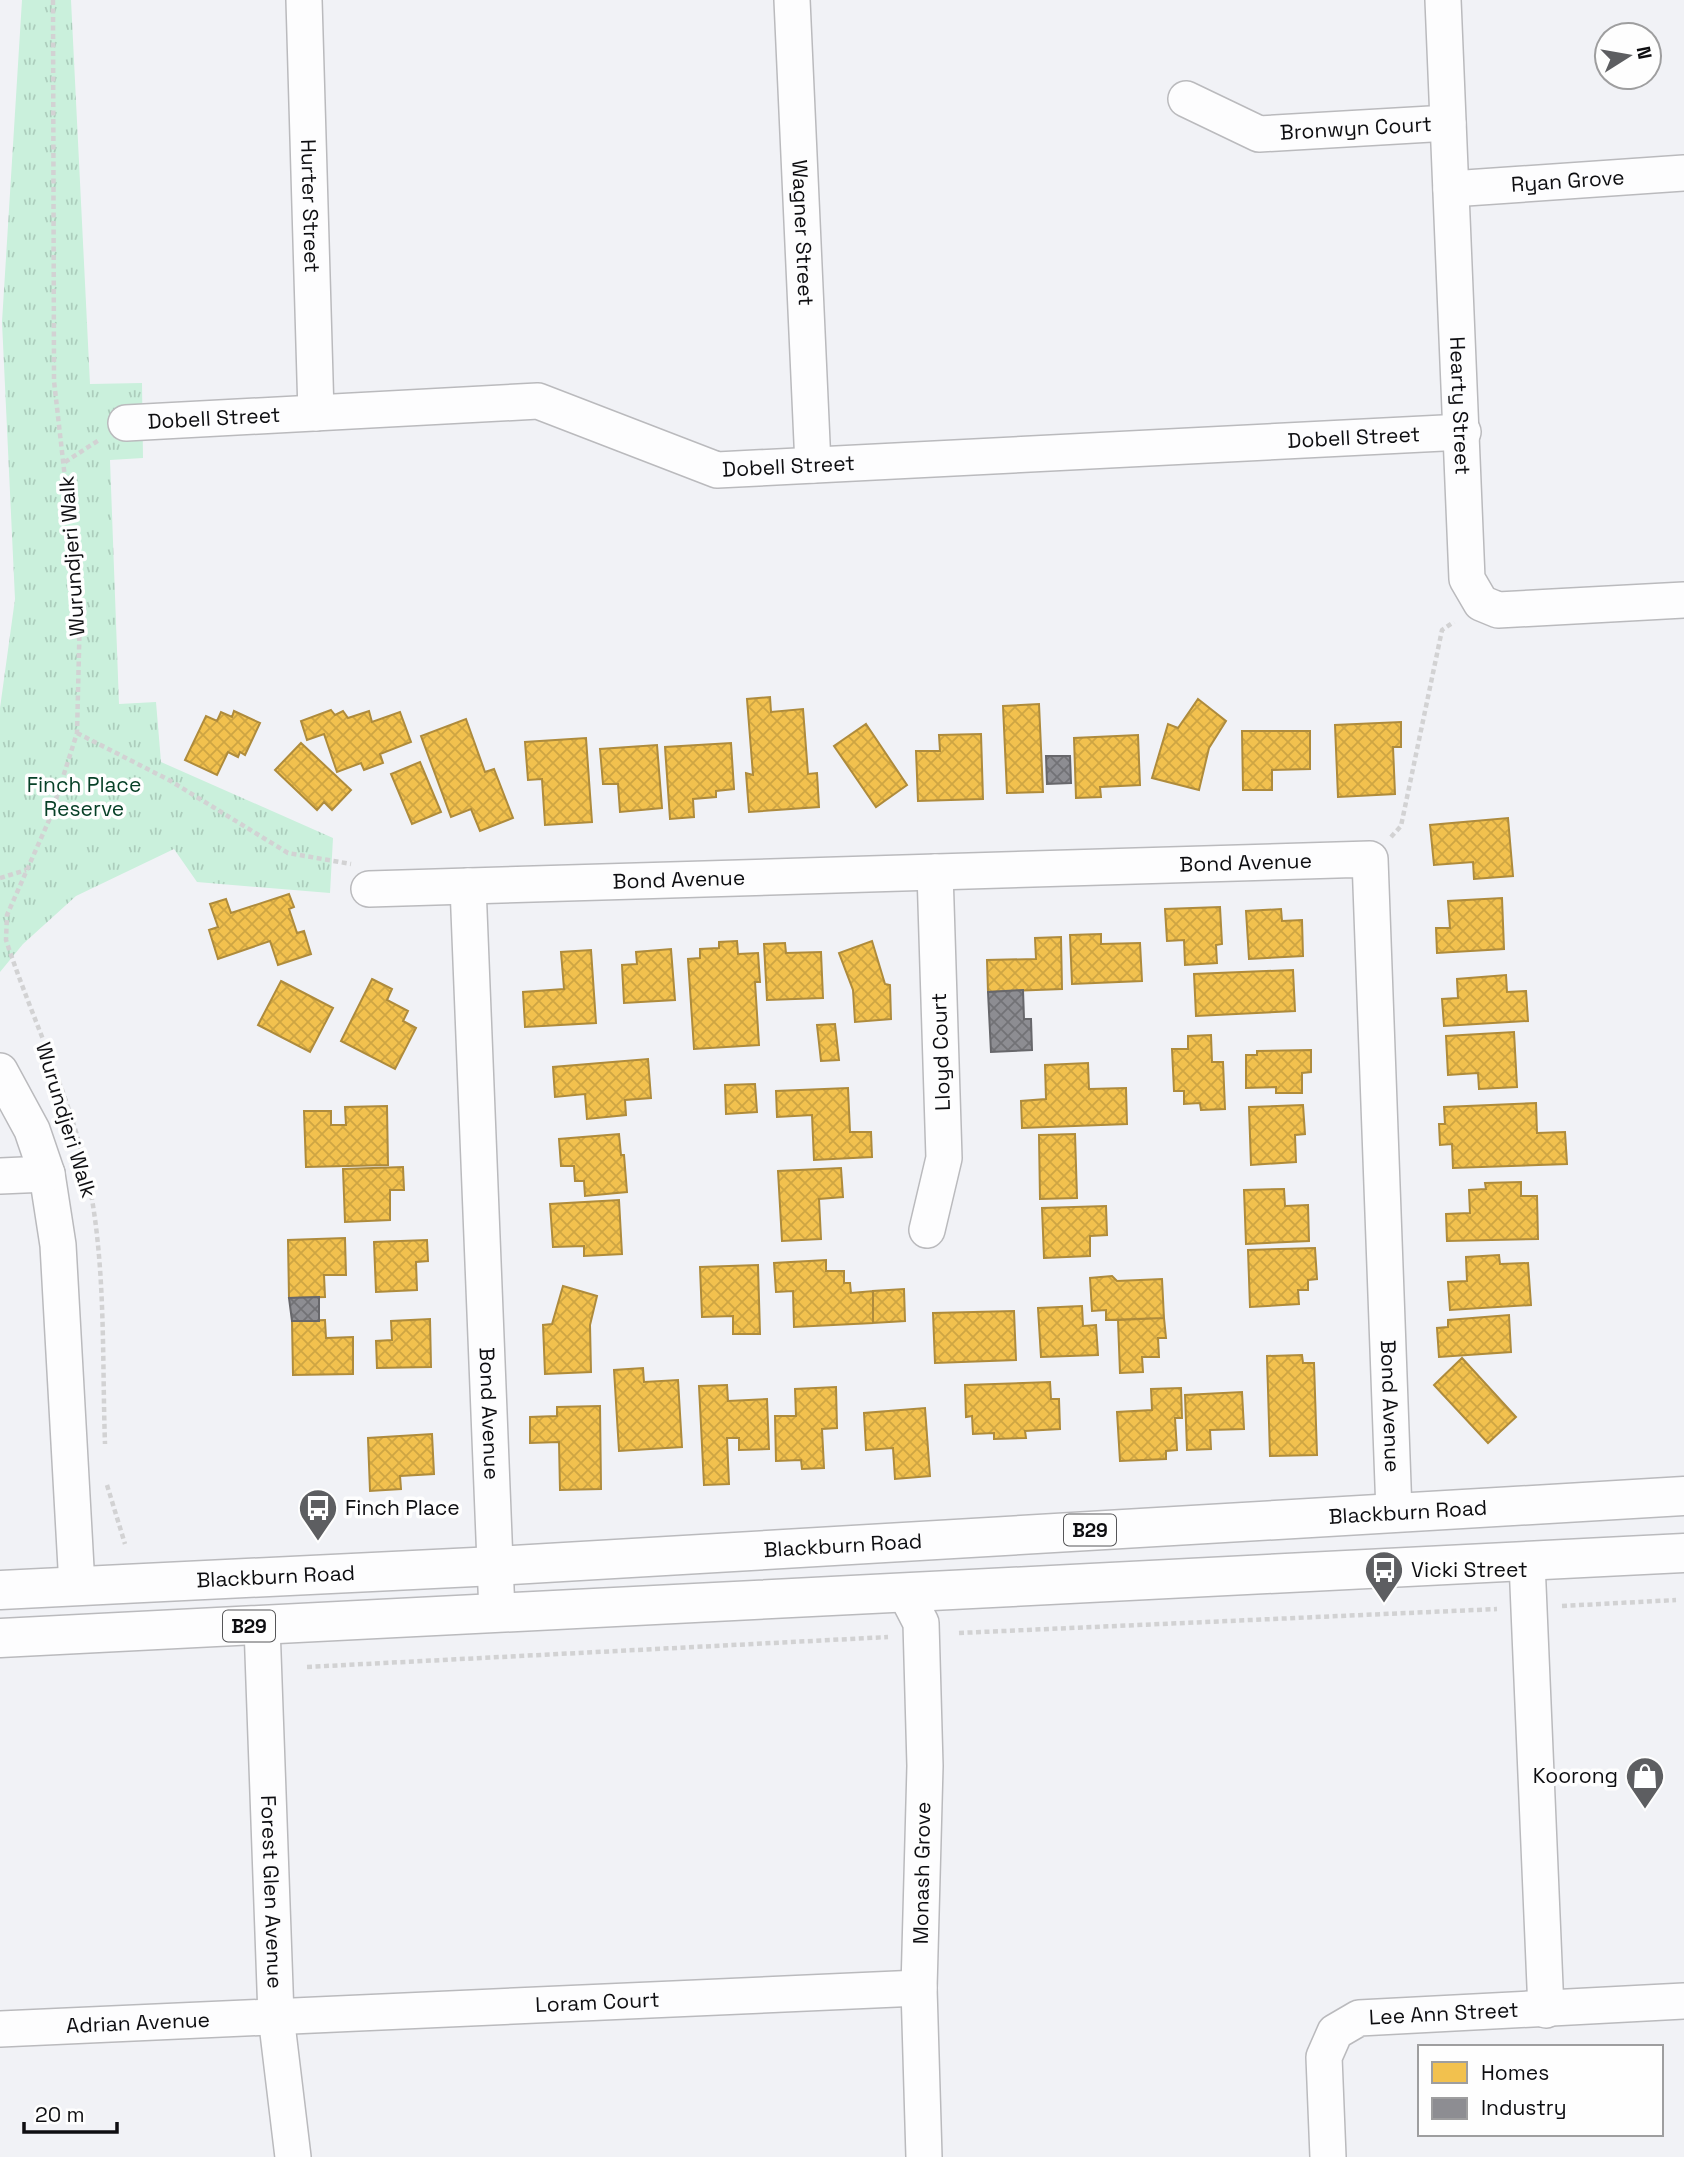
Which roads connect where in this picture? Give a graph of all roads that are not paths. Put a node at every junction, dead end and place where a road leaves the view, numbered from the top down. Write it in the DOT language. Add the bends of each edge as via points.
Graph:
graph roads {
  1 [pos="304,0"];
  2 [pos="792,0"];
  3 [pos="1443,0"];
  4 [pos="1186,99"];
  5 [pos="1448,123"];
  6 [pos="1684,173"];
  7 [pos="1451,189"];
  8 [pos="316,413"];
  9 [pos="126,423"];
  10 [pos="1463,432"];
  11 [pos="813,465"];
  12 [pos="1684,600"];
  13 [pos="934,872"];
  14 [pos="468,886"];
  15 [pos="369,889"];
  16 [pos="0,1071"];
  17 [pos="47,1174"];
  18 [pos="0,1176"];
  19 [pos="927,1230"];
  20 [pos="1684,1496"];
  21 [pos="1394,1512"];
  22 [pos="1684,1553"];
  23 [pos="1527,1562"];
  24 [pos="495,1566"];
  25 [pos="77,1586"];
  26 [pos="0,1590"];
  27 [pos="905,1592"];
  28 [pos="497,1612"];
  29 [pos="262,1626"];
  30 [pos="0,1638"];
  31 [pos="919,1988"];
  32 [pos="1684,2001"];
  33 [pos="1546,2010"];
  34 [pos="276,2016"];
  35 [pos="0,2029"];
  36 [pos="293,2157"];
  37 [pos="924,2157"];
  38 [pos="1328,2157"];
  1 -- 8 [label="street, Hurter Street"];
  2 -- 11 [label="street, Wagner Street"];
  3 -- 5 [label="street, Hearty Street"];
  4 -- 5 [label="street, Bronwyn Court" via="1259,134"];
  5 -- 7 [label="street, Hearty Street"];
  6 -- 7 [label="street, Ryan Grove"];
  7 -- 10 [label="street, Hearty Street"];
  8 -- 9 [label="street, Dobell Street"];
  8 -- 11 [label="street, Dobell Street" via="538,401 717,470"];
  10 -- 11 [label="street, Dobell Street"];
  10 -- 12 [label="street, Hearty Street" via="1467,579 1481,603 1498,610"];
  13 -- 14 [label="street, Bond Avenue"];
  13 -- 19 [label="street, Lloyd Court" via="944,1157"];
  13 -- 21 [label="street, Bond Avenue" via="1370,859"];
  14 -- 15 [label="street, Bond Avenue"];
  14 -- 24 [label="street, Bond Avenue"];
  16 -- 17 [label="street" via="32,1130"];
  17 -- 18 [label="street"];
  17 -- 25 [label="street" via="58,1245"];
  20 -- 21 [label="main road, Blackburn Road / B29"];
  21 -- 24 [label="main road, Blackburn Road / B29"];
  22 -- 23 [label="main road, B29"];
  23 -- 27 [label="main road, B29"];
  23 -- 33 [label="street"];
  24 -- 25 [label="main road, Blackburn Road / B29"];
  24 -- 28 [label="street, Bond Avenue"];
  25 -- 26 [label="main road, Blackburn Road / B29"];
  27 -- 28 [label="main road, B29"];
  27 -- 31 [label="street, Monash Grove" via="921,1623 925,1766"];
  28 -- 29 [label="main road, B29"];
  29 -- 30 [label="main road, B29"];
  29 -- 34 [label="street, Forest Glen Avenue"];
  31 -- 34 [label="street, Loram Court"];
  31 -- 37 [label="street, Monash Grove"];
  32 -- 33 [label="street, Lee Ann Street"];
  33 -- 38 [label="street, Lee Ann Street" via="1359,2018 1335,2032 1324,2057"];
  34 -- 35 [label="street, Adrian Avenue"];
  34 -- 36 [label="street, Forest Glen Avenue"];
}
